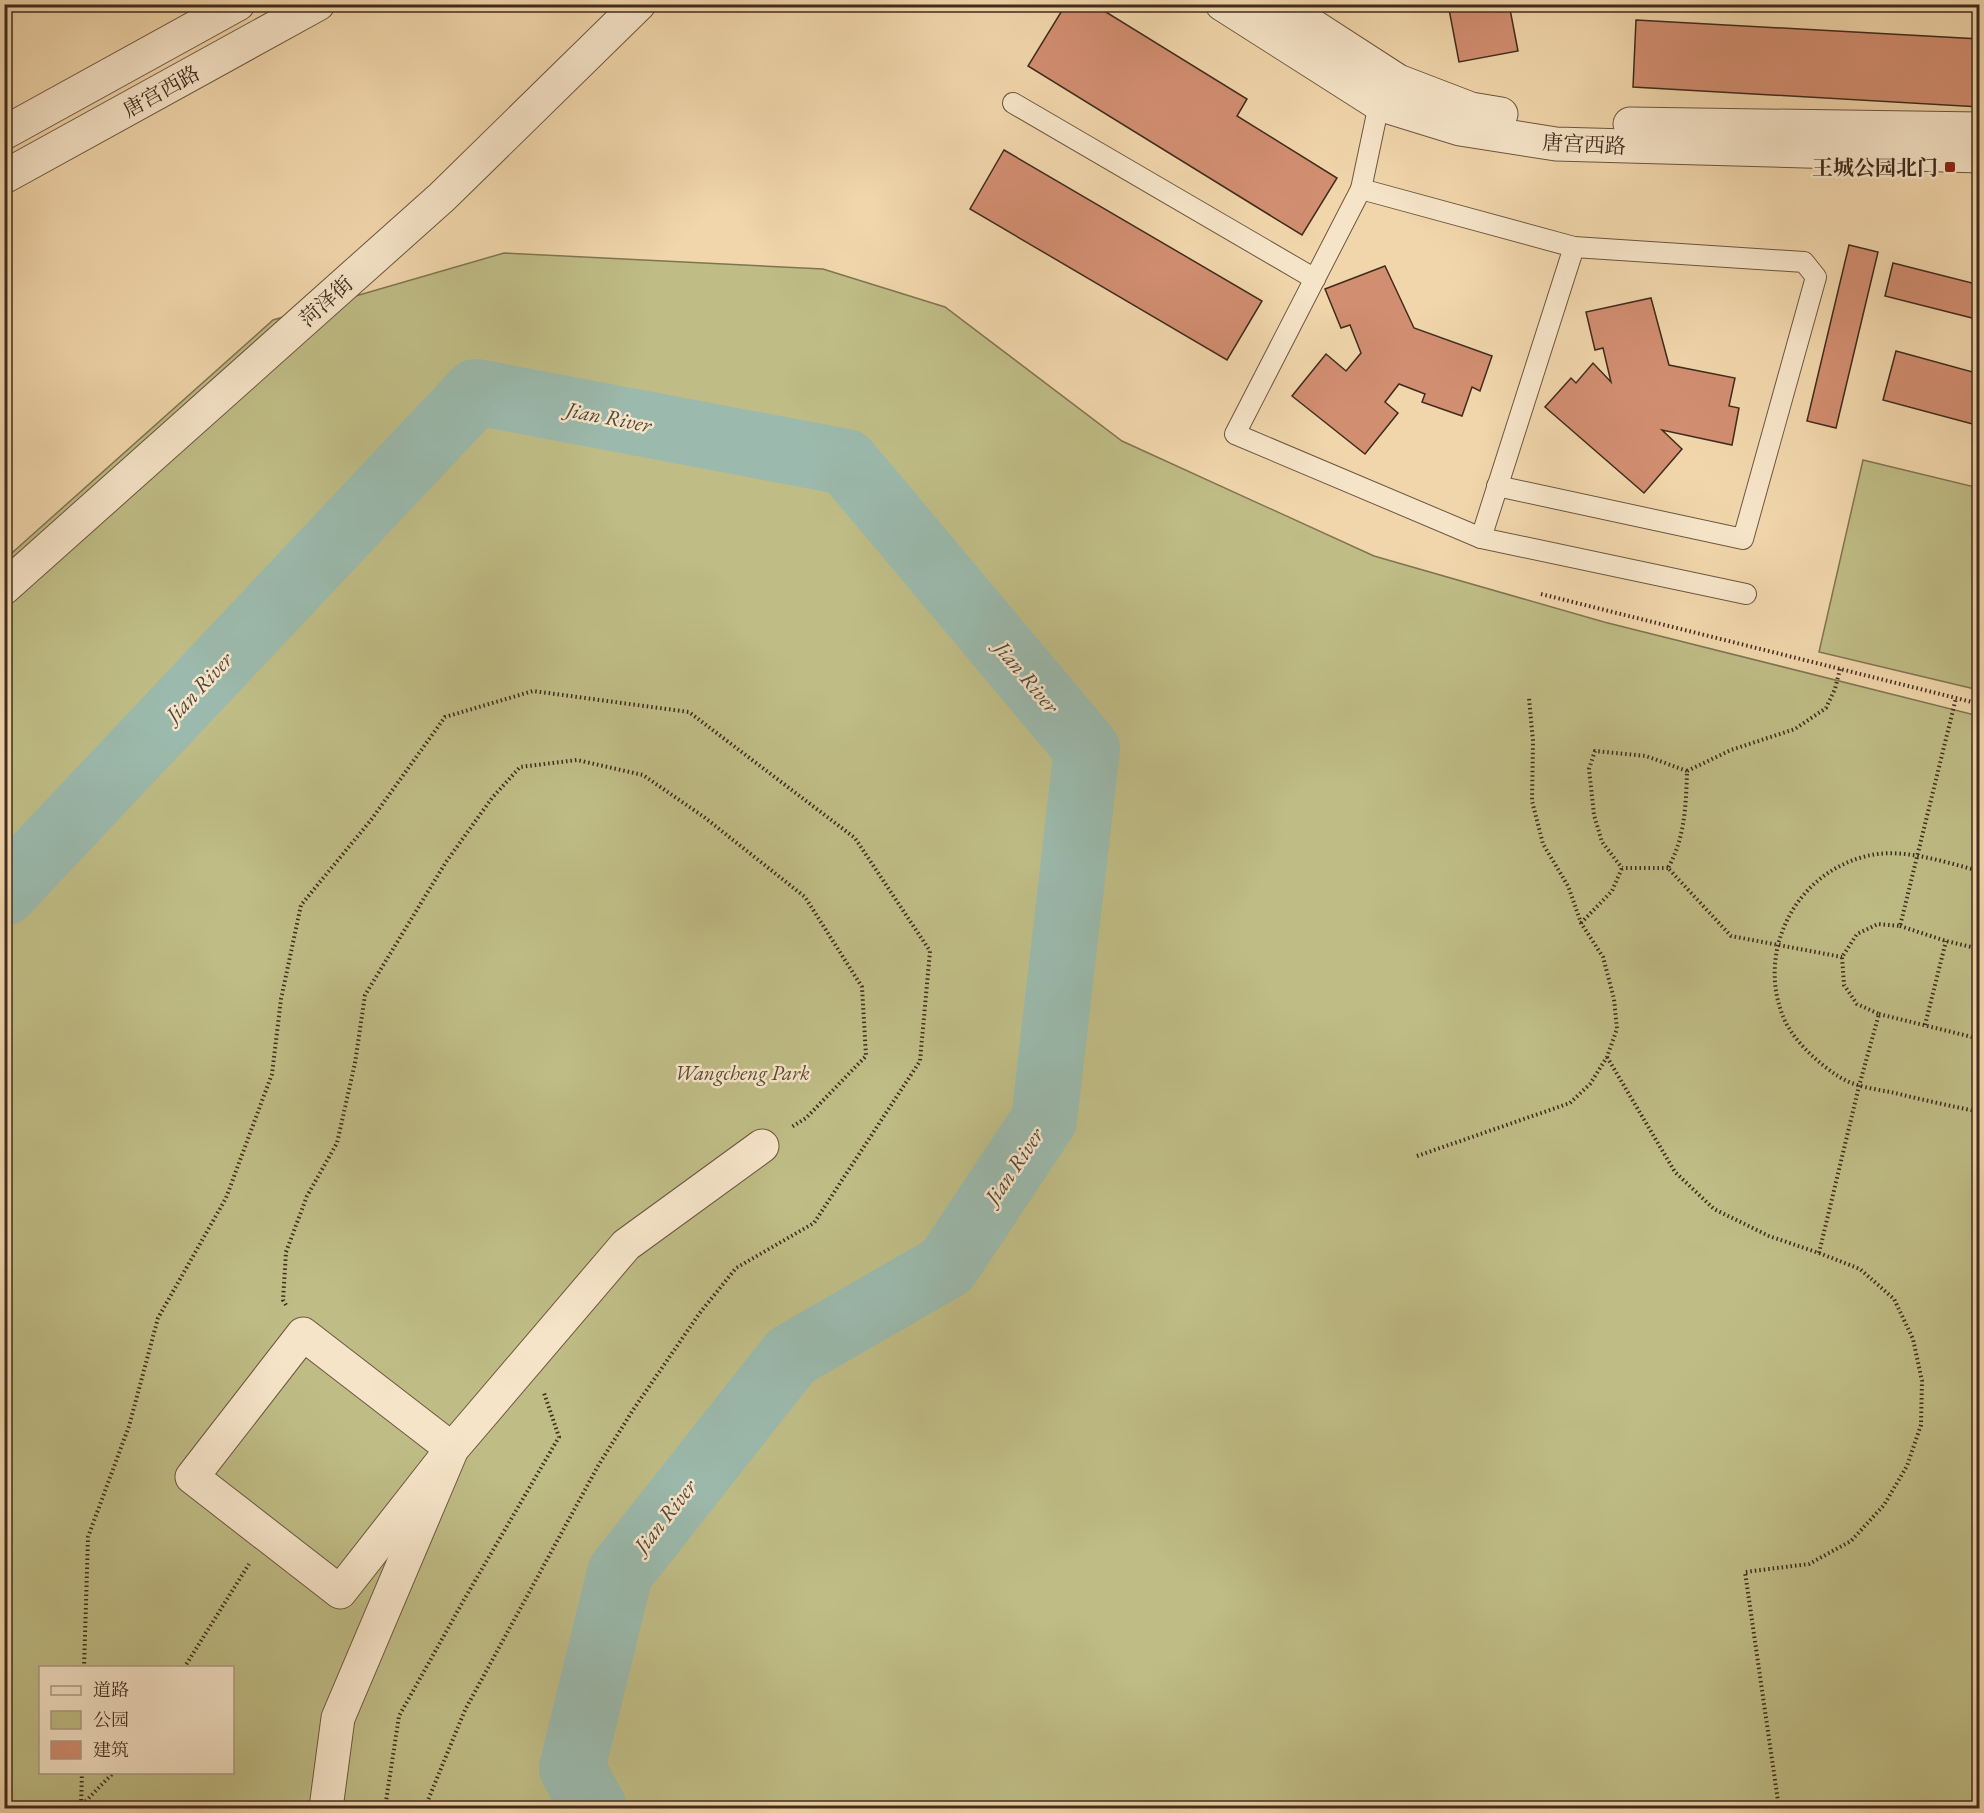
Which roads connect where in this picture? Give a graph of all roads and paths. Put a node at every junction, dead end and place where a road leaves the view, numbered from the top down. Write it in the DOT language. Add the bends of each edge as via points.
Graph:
graph roads {
  1 [pos="238,4"];
  2 [pos="318,4"];
  3 [pos="639,4"];
  4 [pos="1222,4"];
  5 [pos="1279,4"];
  6 [pos="1014,103"];
  7 [pos="1379,104"];
  8 [pos="1980,129"];
  9 [pos="4,133"];
  10 [pos="1980,156"];
  11 [pos="4,177"];
  12 [pos="1361,189"];
  13 [pos="1574,248"];
  14 [pos="1315,279"];
  15 [pos="1497,486"];
  16 [pos="1481,538"];
  17 [pos="4,588"];
  18 [pos="1542,594"];
  19 [pos="1746,594"];
  20 [pos="1840,669"];
  21 [pos="1529,698"];
  22 [pos="1956,698"];
  23 [pos="1980,704"];
  24 [pos="1687,771"];
  25 [pos="1916,856"];
  26 [pos="1622,868"];
  27 [pos="1668,868"];
  28 [pos="1980,871"];
  29 [pos="1581,923"];
  30 [pos="1900,926"];
  31 [pos="1946,941"];
  32 [pos="1778,944"];
  33 [pos="1980,949"];
  34 [pos="1842,957"];
  35 [pos="1879,1014"];
  36 [pos="1925,1025"];
  37 [pos="1980,1039"];
  38 [pos="1607,1057"];
  39 [pos="1859,1086"];
  40 [pos="1980,1112"];
  41 [pos="762,1146"];
  42 [pos="1417,1155"];
  43 [pos="1819,1252"];
  44 [pos="303,1334"];
  45 [pos="531,1355"];
  46 [pos="452,1449"];
  47 [pos="267,1536"];
  48 [pos="84,1666"];
  49 [pos="185,1666"];
  50 [pos="82,1774"];
  51 [pos="113,1774"];
  52 [pos="81,1807"];
  53 [pos="326,1809"];
  54 [pos="385,1809"];
  55 [pos="427,1809"];
  56 [pos="1779,1809"];
  1 -- 9 [label="street, 唐宫西路"];
  2 -- 11 [label="street, 唐宫西路"];
  3 -- 17 [label="street, 菏泽街" via="442,197"];
  4 -- 7 [label="street, 唐宫西路"];
  5 -- 8 [label="street, 唐宫西路" via="1398,81 1471,109 1563,123"];
  6 -- 14 [label="lane"];
  7 -- 10 [label="street, 唐宫西路" via="1460,129 1556,144"];
  7 -- 12 [label="lane"];
  12 -- 13 [label="lane"];
  12 -- 14 [label="lane"];
  13 -- 15 [label="lane"];
  13 -- 15 [label="lane" via="1804,262 1816,277 1743,539"];
  14 -- 16 [label="lane" via="1235,434"];
  15 -- 16 [label="lane"];
  16 -- 19 [label="lane"];
  18 -- 20 [label="path"];
  20 -- 22 [label="path"];
  20 -- 24 [label="path" via="1826,708 1795,729 1731,750"];
  21 -- 29 [label="path" via="1532,801 1543,844 1568,886"];
  22 -- 23 [label="path"];
  22 -- 25 [label="path"];
  24 -- 26 [label="path" via="1646,756 1594,751 1589,769 1594,815 1602,842"];
  24 -- 27 [label="path" via="1685,817 1676,854"];
  25 -- 28 [label="path"];
  25 -- 30 [label="path"];
  25 -- 32 [label="path" via="1864,856 1841,865 1800,899 1785,922"];
  26 -- 27 [label="path"];
  26 -- 29 [label="path" via="1612,891"];
  27 -- 32 [label="path" via="1731,936"];
  29 -- 38 [label="path" via="1603,957 1614,999 1617,1029"];
  30 -- 31 [label="path"];
  30 -- 34 [label="path" via="1878,924 1857,934"];
  31 -- 33 [label="path"];
  31 -- 36 [label="path"];
  32 -- 34 [label="path"];
  32 -- 39 [label="path" via="1775,973 1786,1022 1801,1045 1839,1078"];
  34 -- 35 [label="path" via="1844,985 1857,1004"];
  35 -- 36 [label="path"];
  35 -- 39 [label="path"];
  36 -- 37 [label="path"];
  38 -- 42 [label="path" via="1590,1084 1570,1103"];
  38 -- 43 [label="path" via="1675,1173 1714,1209 1769,1236"];
  39 -- 40 [label="path"];
  39 -- 43 [label="path"];
  41 -- 44 [label="path" via="806,1118 866,1056 862,987 805,897 704,817 643,776 577,760 520,767 446,861 365,995 337,1143 307,1196 286,1252 283,1300"];
  41 -- 45 [label="street" via="626,1245"];
  43 -- 56 [label="path" via="1860,1269 1894,1299 1913,1339 1922,1381 1921,1425 1907,1466 1884,1505 1851,1540 1809,1564 1745,1572"];
  44 -- 46 [label="street"];
  44 -- 47 [label="street" via="192,1477"];
  45 -- 46 [label="street"];
  45 -- 54 [label="path" via="559,1437 399,1716"];
  46 -- 47 [label="street" via="340,1592"];
  46 -- 53 [label="street" via="338,1718"];
  47 -- 49 [label="path"];
  48 -- 55 [label="path" via="88,1537 129,1426 158,1318 226,1198 272,1074 281,999 301,905 371,820 445,717 533,692 689,712 855,838 930,951 920,1061 814,1223 736,1268 633,1410 598,1466 465,1710"];
  50 -- 52 [label="path"];
  51 -- 52 [label="path"];
}
